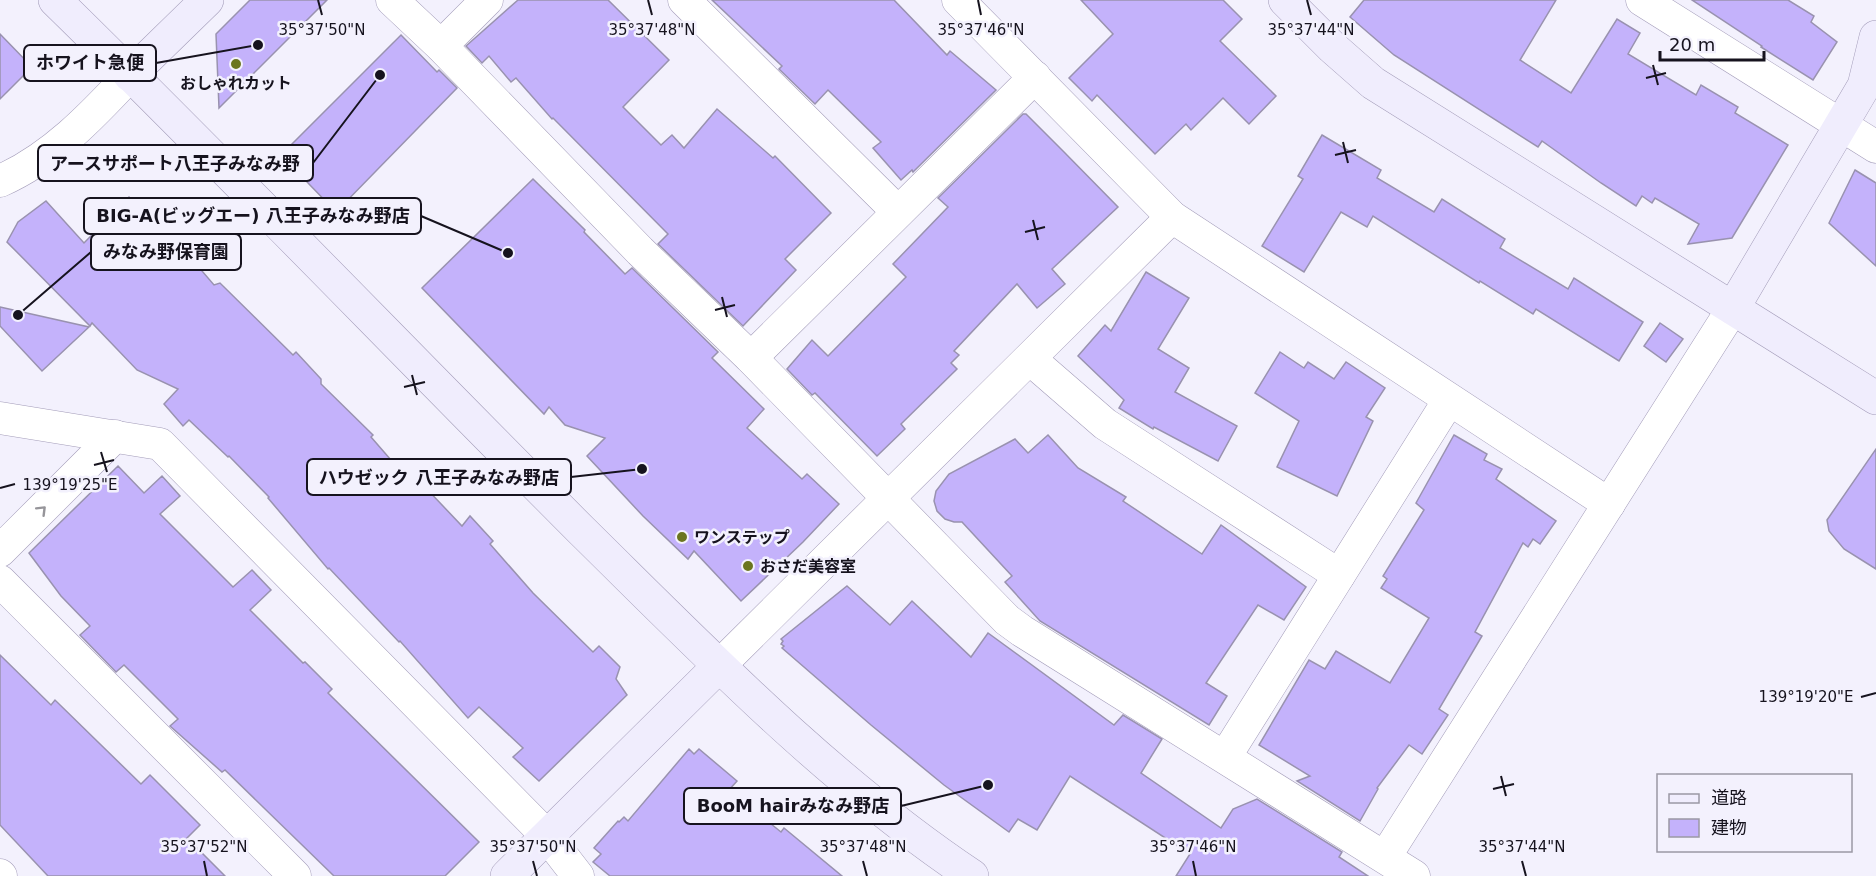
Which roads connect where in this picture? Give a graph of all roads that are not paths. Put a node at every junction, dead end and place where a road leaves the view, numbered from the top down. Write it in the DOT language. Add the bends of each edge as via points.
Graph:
graph roads {
  1 [pos="55,0"];
  2 [pos="207,0"];
  3 [pos="392,0"];
  4 [pos="487,0"];
  5 [pos="684,0"];
  6 [pos="958,0"];
  7 [pos="1285,0"];
  8 [pos="1642,0"];
  9 [pos="1876,37"];
  10 [pos="441,46"];
  11 [pos="130,75"];
  12 [pos="1035,77"];
  13 [pos="1842,125"];
  14 [pos="1876,147"];
  15 [pos="0,181"];
  16 [pos="898,212"];
  17 [pos="1172,217"];
  18 [pos="1733,309"];
  19 [pos="751,358"];
  20 [pos="1030,359"];
  21 [pos="1876,398"];
  22 [pos="1449,400"];
  23 [pos="0,418"];
  24 [pos="115,436"];
  25 [pos="889,499"];
  26 [pos="1609,504"];
  27 [pos="0,551"];
  28 [pos="1339,575"];
  29 [pos="0,581"];
  30 [pos="718,667"];
  31 [pos="1225,757"];
  32 [pos="547,836"];
  33 [pos="1385,857"];
  34 [pos="295,876"];
  35 [pos="507,876"];
  36 [pos="578,876"];
  37 [pos="972,876"];
  38 [pos="1414,876"];
  1 -- 11 [label="street"];
  2 -- 11 [label="street"];
  3 -- 10 [label="street"];
  4 -- 10 [label="street"];
  5 -- 16 [label="street"];
  6 -- 12 [label="street"];
  7 -- 18 [label="street" via="1373,83"];
  8 -- 13 [label="street"];
  9 -- 13 [label="street" via="1864,86"];
  10 -- 19 [label="street" via="640,251"];
  11 -- 15 [label="street" via="96,112 52,150"];
  11 -- 30 [label="street"];
  12 -- 16 [label="street"];
  12 -- 17 [label="street"];
  13 -- 14 [label="street"];
  13 -- 18 [label="street"];
  16 -- 19 [label="street"];
  17 -- 20 [label="street"];
  17 -- 22 [label="street"];
  18 -- 21 [label="street"];
  18 -- 26 [label="street"];
  19 -- 25 [label="street"];
  20 -- 25 [label="street"];
  20 -- 28 [label="street" via="1105,424"];
  22 -- 26 [label="street"];
  22 -- 28 [label="street"];
  23 -- 24 [label="street"];
  27 -- 24 [label="street, one-way"];
  24 -- 32 [label="street" via="160,444"];
  25 -- 30 [label="street"];
  25 -- 31 [label="street" via="1007,620"];
  26 -- 33 [label="street"];
  28 -- 31 [label="street"];
  29 -- 34 [label="street"];
  30 -- 32 [label="street"];
  30 -- 37 [label="street" via="912,835"];
  31 -- 33 [label="street"];
  32 -- 35 [label="street"];
  32 -- 36 [label="street"];
  33 -- 38 [label="street"];
}
